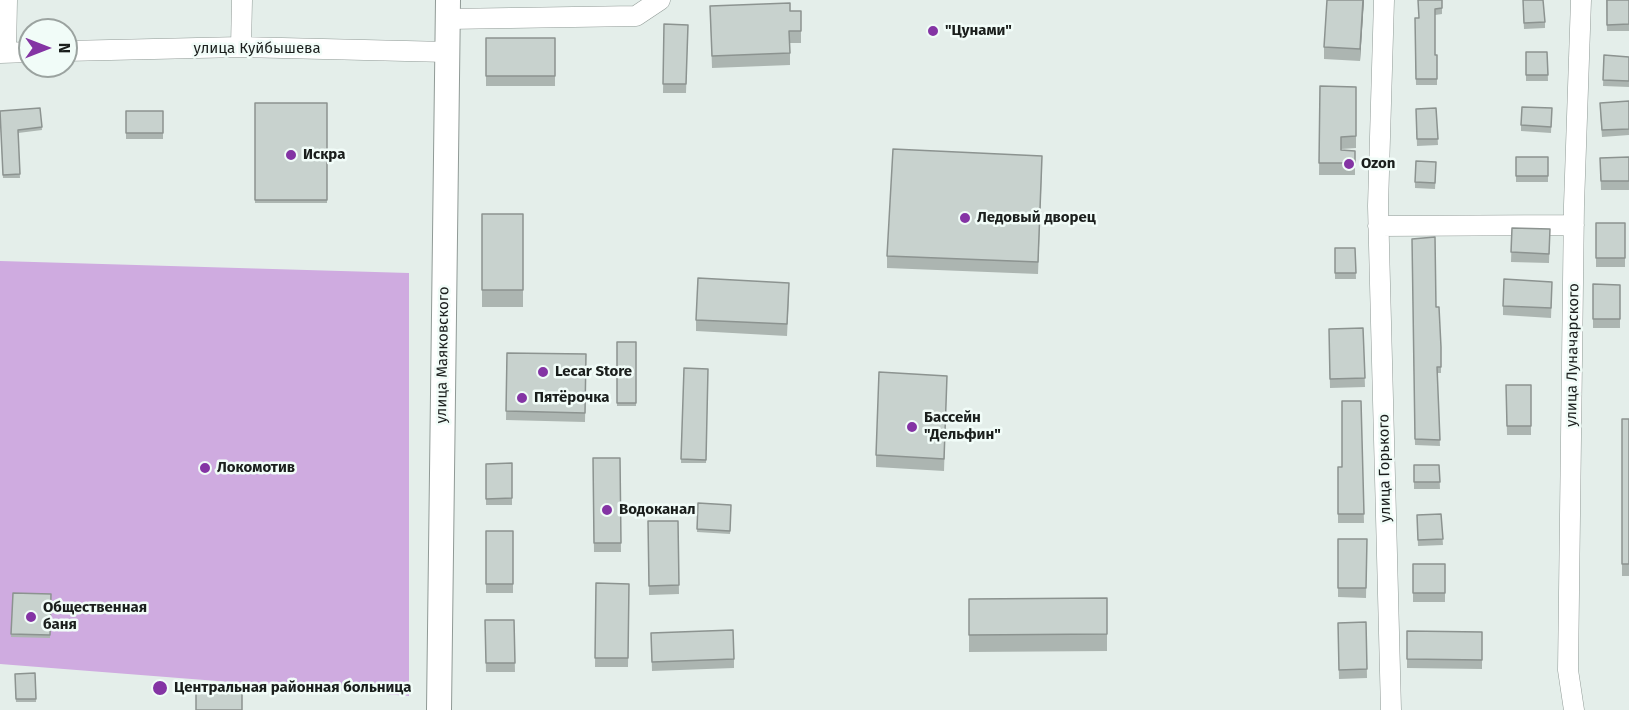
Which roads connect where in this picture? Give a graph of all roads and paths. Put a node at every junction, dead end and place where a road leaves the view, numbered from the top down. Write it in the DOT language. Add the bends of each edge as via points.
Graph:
graph roads {
  1 [pos="7,0"];
  2 [pos="242,0"];
  3 [pos="660,0"];
  4 [pos="1384,0"];
  5 [pos="1581,0"];
  6 [pos="448,10"];
  7 [pos="241,47"];
  8 [pos="78,51"];
  9 [pos="18,52"];
  10 [pos="447,52"];
  11 [pos="3,53"];
  12 [pos="1574,225"];
  13 [pos="1378,226"];
  14 [pos="439,710"];
  15 [pos="1391,710"];
  16 [pos="1574,710"];
  1 -- 11 [label="street"];
  2 -- 7 [label="street"];
  3 -- 6 [label="street" via="636,16"];
  4 -- 13 [label="street, улица Горького"];
  5 -- 12 [label="street, улица Луначарского"];
  6 -- 10 [label="main road, улица Маяковского"];
  7 -- 8 [label="street, улица Куйбышева"];
  7 -- 10 [label="street, улица Куйбышева"];
  9 -- 11 [label="street"];
  10 -- 14 [label="main road, улица Маяковского"];
  12 -- 13 [label="street"];
  12 -- 16 [label="street, улица Луначарского" via="1568,670"];
  13 -- 15 [label="street, улица Горького"];
}
